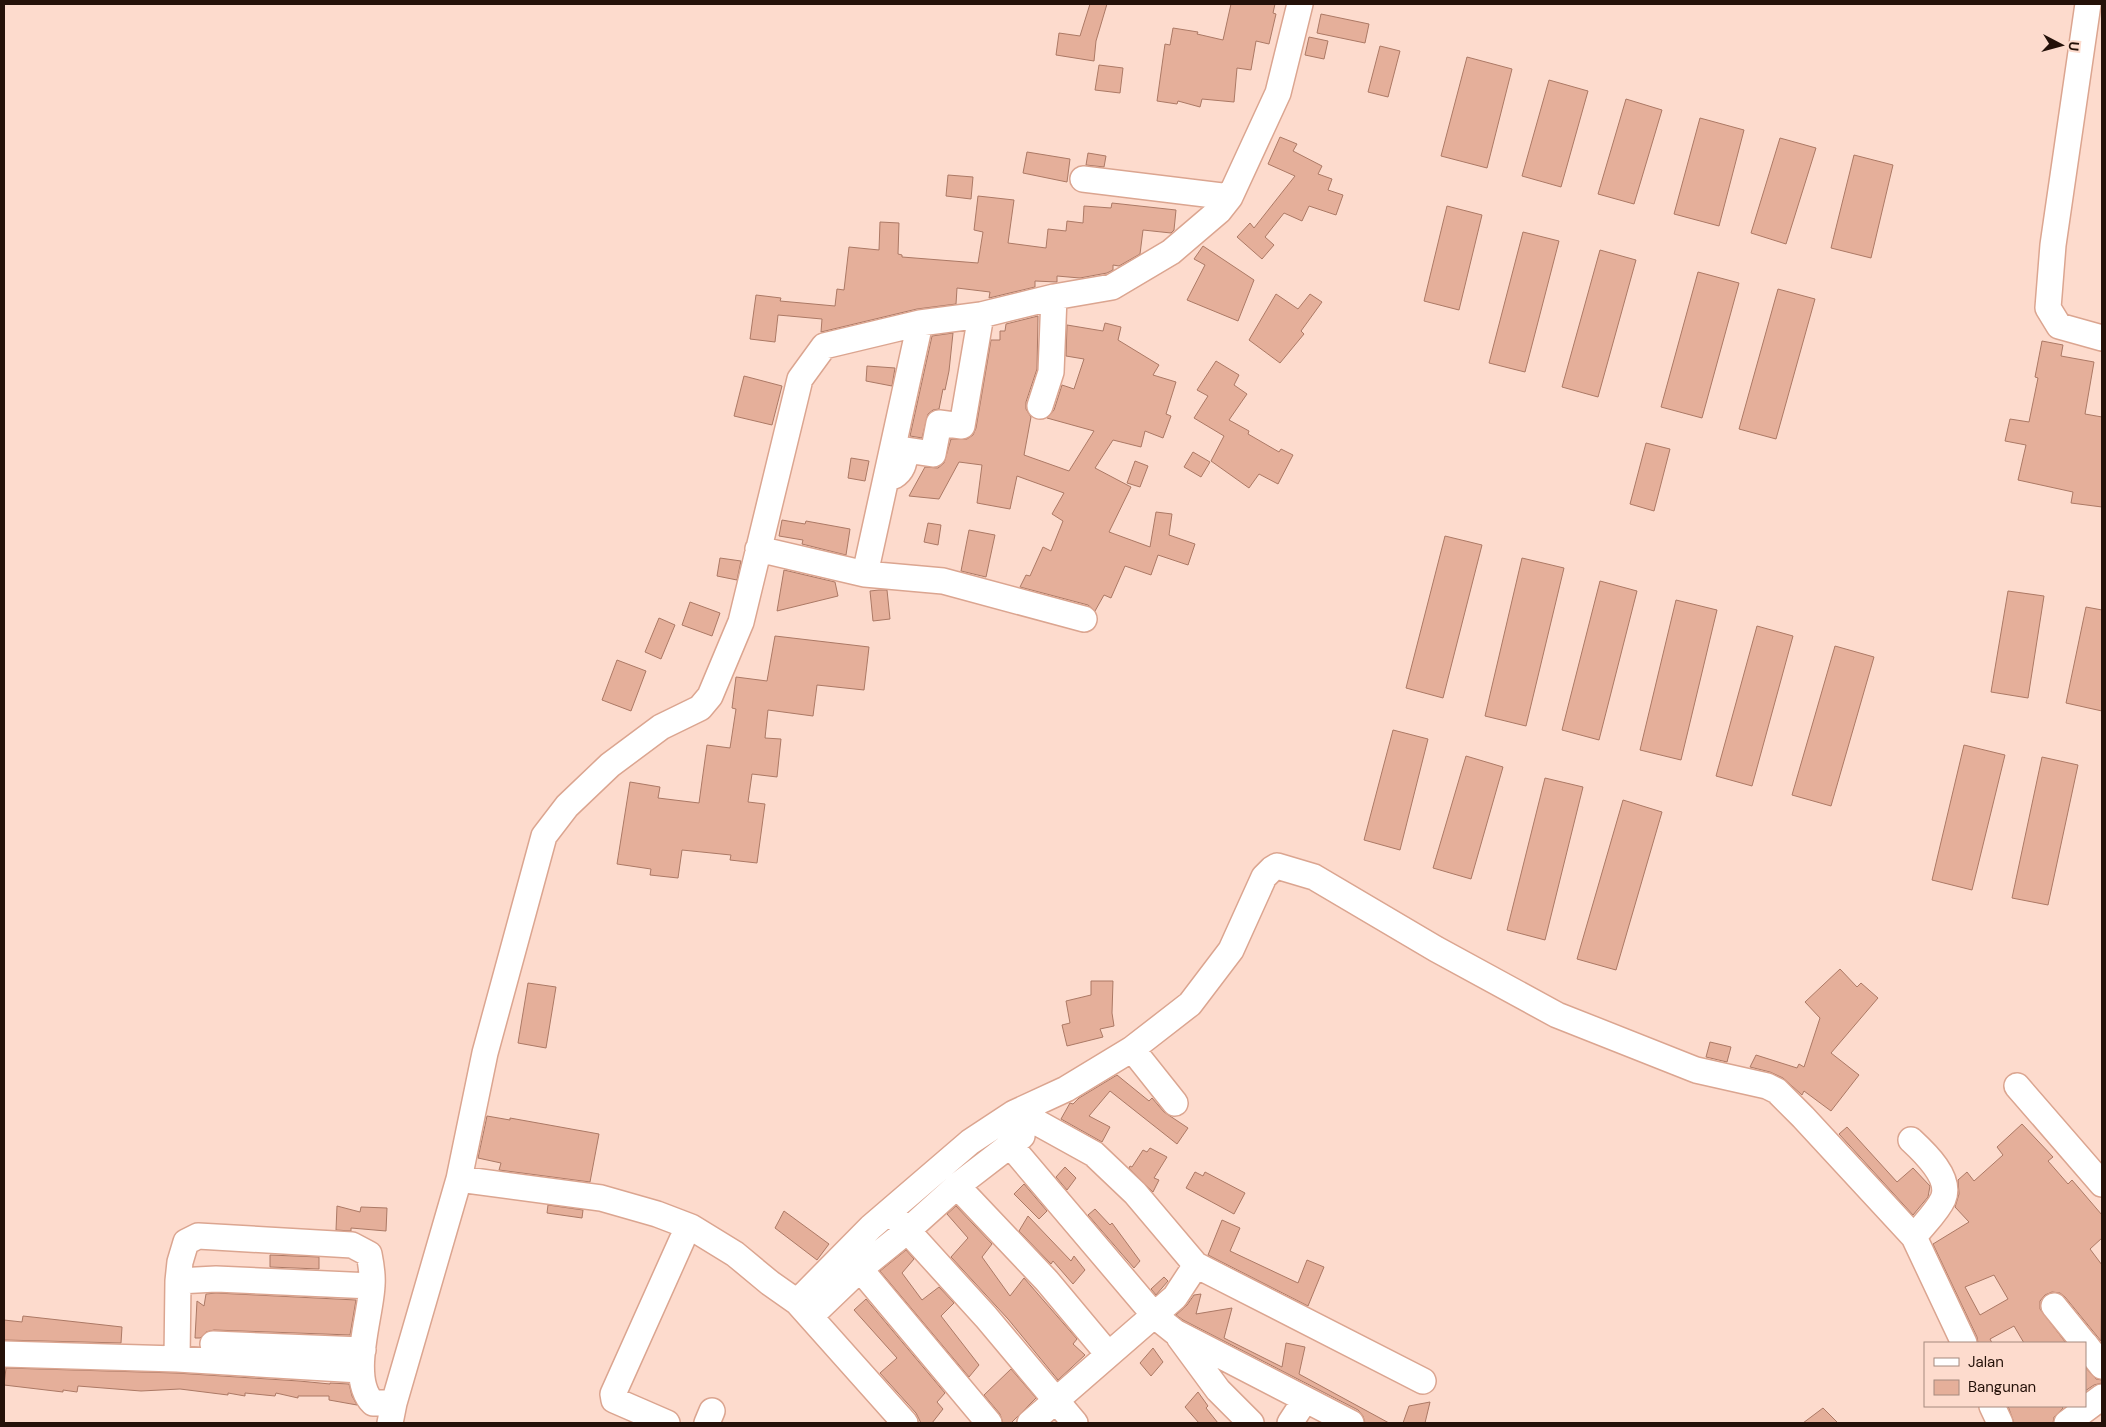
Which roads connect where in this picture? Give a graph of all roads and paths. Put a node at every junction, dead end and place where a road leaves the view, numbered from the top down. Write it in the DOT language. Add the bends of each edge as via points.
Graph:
graph roads {
  1 [pos="1300,4"];
  2 [pos="2088,4"];
  3 [pos="1083,179"];
  4 [pos="1230,197"];
  5 [pos="1054,297"];
  6 [pos="981,315"];
  7 [pos="920,323"];
  8 [pos="2102,338"];
  9 [pos="1040,406"];
  10 [pos="884,482"];
  11 [pos="758,549"];
  12 [pos="865,574"];
  13 [pos="1084,619"];
  14 [pos="1132,1049"];
  15 [pos="2016,1086"];
  16 [pos="1174,1103"];
  17 [pos="1014,1113"];
  18 [pos="1038,1123"];
  19 [pos="1911,1140"];
  20 [pos="1010,1146"];
  21 [pos="459,1179"];
  22 [pos="2102,1184"];
  23 [pos="956,1186"];
  24 [pos="890,1210"];
  25 [pos="907,1231"];
  26 [pos="1914,1237"];
  27 [pos="682,1240"];
  28 [pos="1196,1265"];
  29 [pos="860,1269"];
  30 [pos="178,1280"];
  31 [pos="372,1286"];
  32 [pos="2054,1306"];
  33 [pos="804,1309"];
  34 [pos="1154,1316"];
  35 [pos="1175,1332"];
  36 [pos="1964,1342"];
  37 [pos="2082,1342"];
  38 [pos="2086,1346"];
  39 [pos="4,1354"];
  40 [pos="1108,1354"];
  41 [pos="184,1359"];
  42 [pos="362,1360"];
  43 [pos="2102,1366"];
  44 [pos="1423,1381"];
  45 [pos="2102,1397"];
  46 [pos="1057,1399"];
  47 [pos="1305,1400"];
  48 [pos="1992,1407"];
  49 [pos="392,1413"];
  50 [pos="652,1420"];
  51 [pos="905,1423"];
  52 [pos="989,1423"];
  53 [pos="1030,1423"];
  54 [pos="1075,1423"];
  55 [pos="1251,1423"];
  56 [pos="1290,1423"];
  57 [pos="1351,1423"];
  58 [pos="2000,1423"];
  59 [pos="2067,1423"];
  1 -- 4 [label="street" via="1278,93"];
  2 -- 8 [label="street" via="2053,246 2048,308 2059,326"];
  3 -- 4 [label="street"];
  4 -- 5 [label="street" via="1219,211 1170,252 1112,287"];
  5 -- 6 [label="street"];
  5 -- 9 [label="street" via="1051,372"];
  6 -- 7 [label="street"];
  6 -- 10 [label="street" via="962,426 939,423 933,454 906,450 900,472"];
  7 -- 10 [label="street"];
  7 -- 11 [label="street" via="824,346 800,378"];
  10 -- 12 [label="street"];
  11 -- 12 [label="street"];
  11 -- 21 [label="street" via="741,622 710,696 700,708 661,727 610,765 567,806 544,836 485,1053"];
  12 -- 13 [label="street" via="943,581"];
  14 -- 16 [label="street"];
  14 -- 17 [label="street" via="1066,1089"];
  14 -- 26 [label="street" via="1190,1004 1230,950 1264,877 1278,866 1314,877 1436,949 1558,1015 1696,1070 1777,1091"];
  15 -- 22 [label="street"];
  17 -- 18 [label="street"];
  17 -- 24 [label="street" via="970,1142"];
  18 -- 20 [label="street"];
  18 -- 28 [label="street" via="1094,1154 1135,1194"];
  19 -- 26 [label="street" via="1943,1178 1944,1186 1942,1201"];
  20 -- 23 [label="street"];
  20 -- 34 [label="street"];
  21 -- 33 [label="street" via="601,1198 657,1214 691,1227 728,1250"];
  21 -- 49 [label="street"];
  23 -- 25 [label="street"];
  23 -- 40 [label="street" via="1047,1281"];
  24 -- 25 [label="street"];
  24 -- 33 [label="street" via="871,1227"];
  25 -- 29 [label="street"];
  25 -- 46 [label="street"];
  26 -- 36 [label="street"];
  27 -- 50 [label="street" via="613,1394 614,1400"];
  28 -- 34 [label="street" via="1175,1297"];
  28 -- 44 [label="street"];
  29 -- 33 [label="street"];
  29 -- 52 [label="street"];
  30 -- 31 [label="street"];
  30 -- 31 [label="street" via="186,1242 198,1236 352,1245 369,1254"];
  30 -- 41 [label="street"];
  31 -- 42 [label="street"];
  32 -- 37 [label="street"];
  33 -- 51 [label="street"];
  34 -- 35 [label="street"];
  34 -- 40 [label="street"];
  35 -- 47 [label="street"];
  35 -- 55 [label="street" via="1218,1390"];
  38 -- 43 [label="street"];
  39 -- 41 [label="street"];
  40 -- 46 [label="street"];
  41 -- 42 [label="street"];
  42 -- 49 [label="street" via="367,1397"];
  45 -- 59 [label="street"];
  46 -- 53 [label="street"];
  46 -- 54 [label="street"];
  47 -- 56 [label="street"];
  47 -- 57 [label="street"];
  48 -- 58 [label="street"];
}
